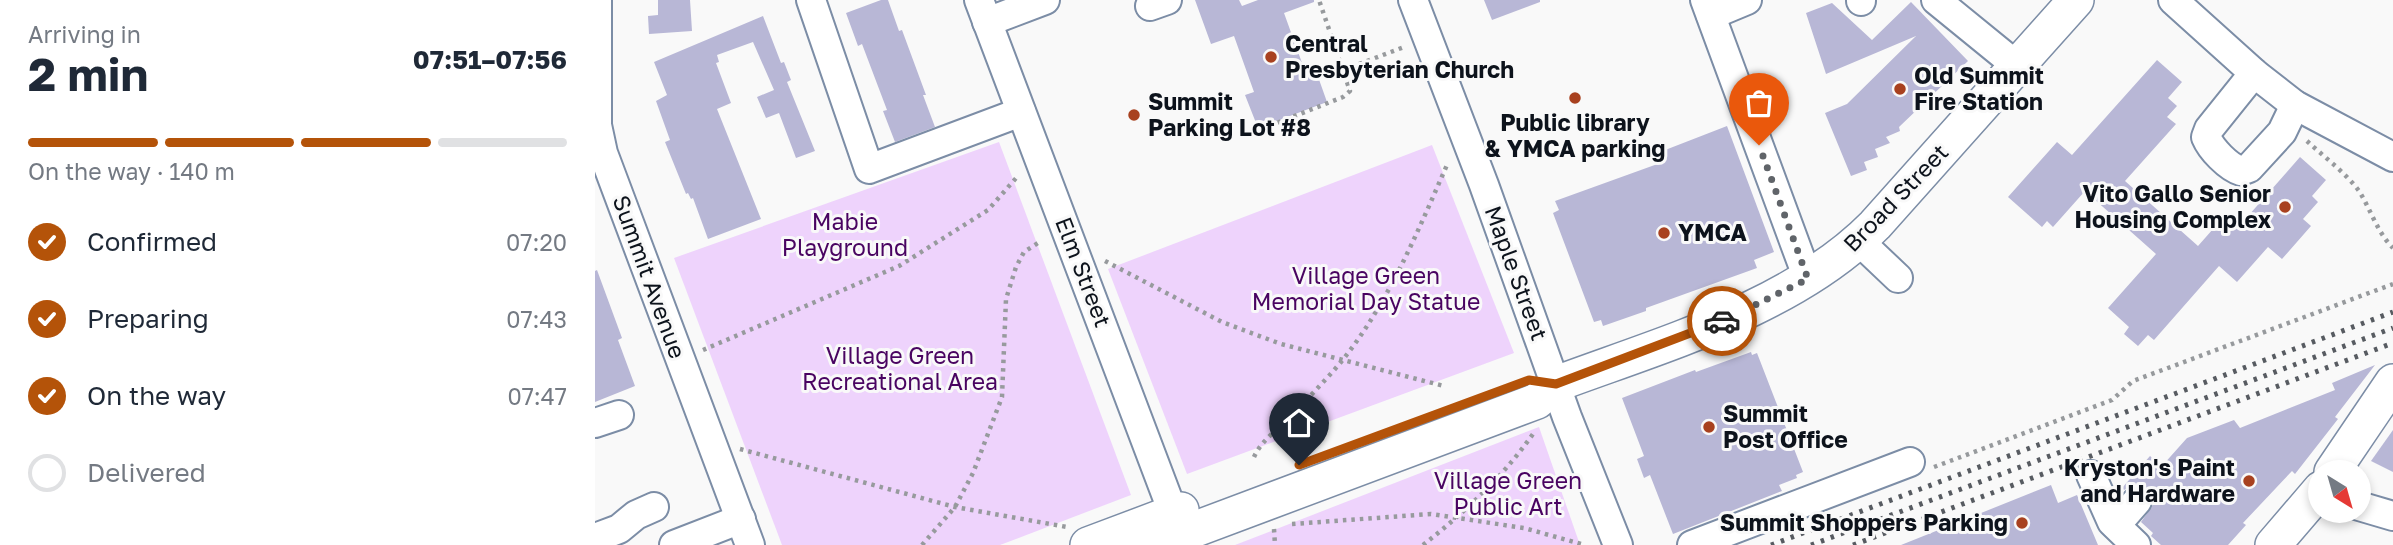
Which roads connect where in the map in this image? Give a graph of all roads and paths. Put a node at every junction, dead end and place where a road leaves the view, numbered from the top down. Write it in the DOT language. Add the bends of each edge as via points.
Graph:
graph roads {
  1 [pos="597,0"];
  2 [pos="811,0"];
  3 [pos="1319,0"];
  4 [pos="1413,0"];
  5 [pos="1747,0"];
  6 [pos="1936,0"];
  7 [pos="2077,0"];
  8 [pos="2173,0"];
  9 [pos="1034,2"];
  10 [pos="1708,7"];
  11 [pos="983,11"];
  12 [pos="1404,47"];
  13 [pos="2018,66"];
  14 [pos="1343,67"];
  15 [pos="2254,73"];
  16 [pos="1318,75"];
  17 [pos="1021,113"];
  18 [pos="2300,118"];
  19 [pos="596,126"];
  20 [pos="1254,132"];
  21 [pos="2393,157"];
  22 [pos="1447,165"];
  23 [pos="1017,177"];
  24 [pos="1041,241"];
  25 [pos="1859,241"];
  26 [pos="2393,248"];
  27 [pos="1101,260"];
  28 [pos="1899,278"];
  29 [pos="1808,279"];
  30 [pos="2393,284"];
  31 [pos="702,351"];
  32 [pos="1342,360"];
  33 [pos="2393,382"];
  34 [pos="1556,384"];
  35 [pos="1444,386"];
  36 [pos="1537,429"];
  37 [pos="739,448"];
  38 [pos="1254,457"];
  39 [pos="2340,460"];
  40 [pos="1921,464"];
  41 [pos="2091,474"];
  42 [pos="2137,501"];
  43 [pos="2308,504"];
  44 [pos="654,507"];
  45 [pos="955,507"];
  46 [pos="2371,510"];
  47 [pos="2393,516"];
  48 [pos="1458,517"];
  49 [pos="745,532"];
  50 [pos="1173,534"];
  51 [pos="1077,536"];
  52 [pos="2123,537"];
  53 [pos="595,538"];
  54 [pos="691,542"];
  55 [pos="922,545"];
  56 [pos="1275,545"];
  57 [pos="1423,545"];
  58 [pos="1585,545"];
  59 [pos="1618,545"];
  60 [pos="1692,545"];
  61 [pos="2273,545"];
  1 -- 19 [label="street, Summit Avenue"];
  2 -- 17 [label="street" via="869,169"];
  3 -- 14 [label="path"];
  4 -- 34 [label="street, Maple Street"];
  5 -- 10 [label="street"];
  6 -- 13 [label="street"];
  7 -- 13 [label="main road, Broad Street"];
  8 -- 15 [label="street"];
  9 -- 11 [label="street"];
  10 -- 29 [label="street"];
  11 -- 17 [label="street, Elm Street"];
  12 -- 14 [label="path"];
  13 -- 25 [label="main road, Broad Street"];
  14 -- 16 [label="path"];
  14 -- 20 [label="path" via="1350,89 1347,95"];
  15 -- 18 [label="street"];
  15 -- 18 [label="street" via="2206,136 2233,167 2249,168"];
  17 -- 50 [label="street, Elm Street"];
  18 -- 21 [label="street"];
  18 -- 26 [label="path" via="2305,140 2355,186 2379,232"];
  19 -- 49 [label="street, Summit Avenue"];
  22 -- 32 [label="path" via="1392,285"];
  23 -- 31 [label="path" via="988,210 899,266"];
  24 -- 45 [label="path" via="1024,252 1006,299 1002,397"];
  25 -- 28 [label="street"];
  25 -- 29 [label="main road, Broad Street"];
  27 -- 32 [label="path" via="1222,321 1281,344"];
  29 -- 34 [label="main road, Broad Street" via="1721,321"];
  30 -- 40 [label="path" via="2133,381 2112,400"];
  32 -- 35 [label="path"];
  32 -- 38 [label="path"];
  33 -- 39 [label="main road"];
  34 -- 50 [label="main road, Broad Street" via="1529,380"];
  34 -- 59 [label="street, Maple Street"];
  36 -- 48 [label="path" via="1504,471"];
  37 -- 45 [label="path"];
  40 -- 60 [label="street"];
  41 -- 52 [label="street"];
  42 -- 52 [label="street"];
  43 -- 61 [label="main road"];
  44 -- 53 [label="street"];
  45 -- 51 [label="path"];
  45 -- 55 [label="path"];
  46 -- 47 [label="street"];
  48 -- 56 [label="path" via="1431,514 1274,524"];
  48 -- 57 [label="path"];
  48 -- 58 [label="path"];
  49 -- 54 [label="street"];
  50 -- 51 [label="main road, Broad Street"];
}
